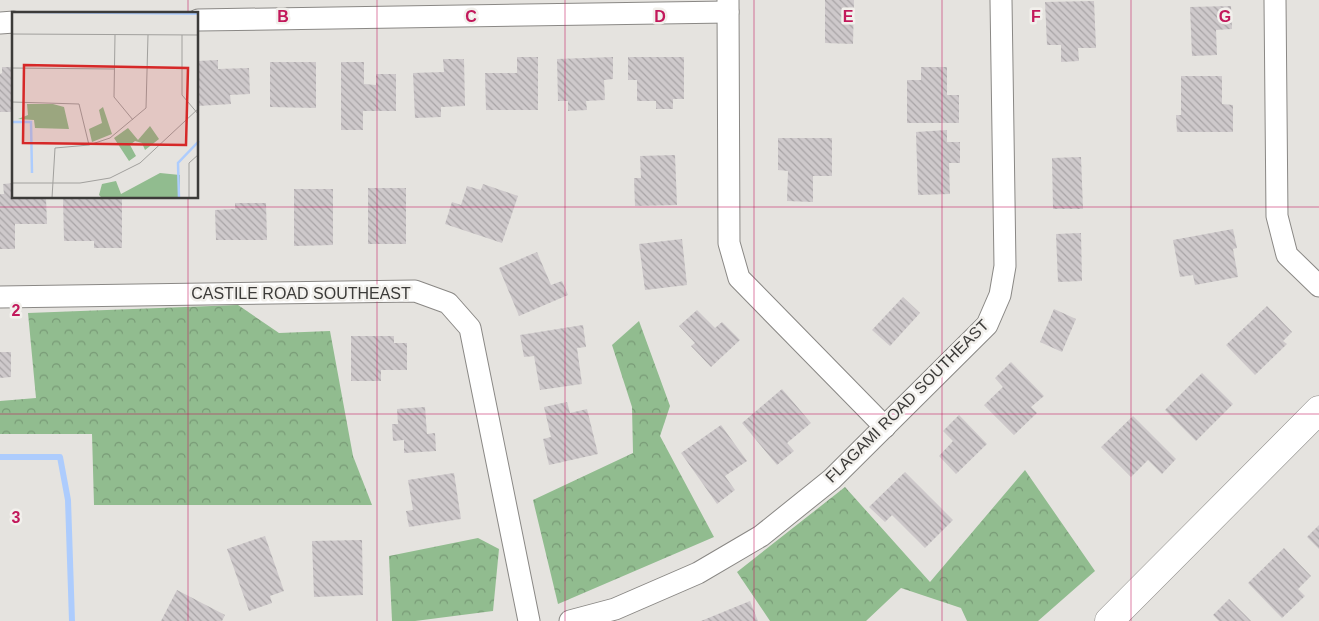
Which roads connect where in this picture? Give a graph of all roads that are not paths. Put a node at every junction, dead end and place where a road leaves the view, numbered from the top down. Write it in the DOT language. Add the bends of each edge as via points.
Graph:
graph roads {
  1 [pos="1001,0"];
  2 [pos="1275,0"];
  3 [pos="728,6"];
  4 [pos="199,20"];
  5 [pos="1319,286"];
  6 [pos="0,297"];
  7 [pos="1319,410"];
  8 [pos="885,427"];
  9 [pos="529,621"];
  10 [pos="570,621"];
  11 [pos="1110,621"];
  1 -- 8 [label="street, FLAGAMI ROAD SOUTHEAST" via="1005,266 1000,294 986,325"];
  2 -- 5 [label="street" via="1277,216 1286,255"];
  3 -- 4 [label="street"];
  3 -- 8 [label="street" via="729,243 739,278"];
  6 -- 9 [label="street, CASTILE ROAD SOUTHEAST" via="415,291 448,302 470,328"];
  7 -- 11 [label="street"];
  8 -- 10 [label="street, FLAGAMI ROAD SOUTHEAST" via="832,479 761,536 698,573 615,609"];
}
